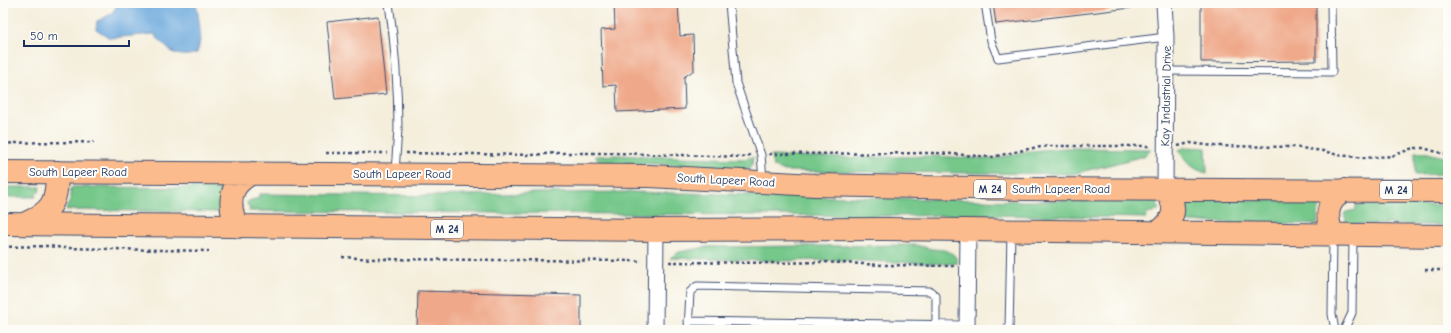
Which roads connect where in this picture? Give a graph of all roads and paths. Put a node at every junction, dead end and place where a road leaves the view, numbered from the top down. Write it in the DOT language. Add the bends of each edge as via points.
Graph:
graph roads {
  1 [pos="389,3"];
  2 [pos="729,3"];
  3 [pos="985,3"];
  4 [pos="1164,3"];
  5 [pos="1331,3"];
  6 [pos="1166,37"];
  7 [pos="1166,71"];
  8 [pos="94,142"];
  9 [pos="3,144"];
  10 [pos="1152,146"];
  11 [pos="1178,146"];
  12 [pos="326,153"];
  13 [pos="761,154"];
  14 [pos="1448,155"];
  15 [pos="395,164"];
  16 [pos="3,172"];
  17 [pos="58,172"];
  18 [pos="253,173"];
  19 [pos="763,182"];
  20 [pos="1165,190"];
  21 [pos="1344,190"];
  22 [pos="1448,190"];
  23 [pos="14,224"];
  24 [pos="238,227"];
  25 [pos="656,230"];
  26 [pos="968,230"];
  27 [pos="1011,231"];
  28 [pos="1158,232"];
  29 [pos="1343,235"];
  30 [pos="1448,236"];
  31 [pos="3,247"];
  32 [pos="209,251"];
  33 [pos="342,257"];
  34 [pos="642,261"];
  35 [pos="668,262"];
  36 [pos="948,267"];
  37 [pos="1425,270"];
  38 [pos="1448,270"];
  39 [pos="688,321"];
  40 [pos="936,325"];
  41 [pos="967,328"];
  42 [pos="655,330"];
  43 [pos="688,330"];
  44 [pos="1009,330"];
  45 [pos="1335,330"];
  46 [pos="1344,330"];
  1 -- 15 [label="lane" via="397,91 398,130"];
  2 -- 13 [label="lane" via="736,83"];
  3 -- 6 [label="lane" via="991,42 998,58"];
  4 -- 6 [label="street, Kay Industrial Drive"];
  5 -- 7 [label="lane" via="1332,72"];
  6 -- 7 [label="street, Kay Industrial Drive"];
  7 -- 20 [label="street, Kay Industrial Drive"];
  8 -- 9 [label="path"];
  10 -- 13 [label="path" via="1050,146 992,157 937,153"];
  11 -- 14 [label="path" via="1190,143 1214,146 1293,147 1365,158 1392,156 1413,148 1424,148"];
  12 -- 15 [label="path"];
  13 -- 15 [label="path" via="743,157 557,152"];
  13 -- 19 [label="lane"];
  15 -- 18 [label="main road, South Lapeer Road / M 24"];
  15 -- 19 [label="main road, South Lapeer Road / M 24"];
  16 -- 17 [label="main road, South Lapeer Road / M 24"];
  17 -- 18 [label="main road, South Lapeer Road / M 24"];
  17 -- 23 [label="main road" via="56,196 50,207 44,214"];
  18 -- 24 [label="main road" via="241,180 233,194 231,211"];
  19 -- 20 [label="main road, South Lapeer Road / M 24"];
  20 -- 21 [label="main road, South Lapeer Road / M 24"];
  20 -- 28 [label="main road" via="1173,203 1173,212 1167,226"];
  21 -- 22 [label="main road, South Lapeer Road / M 24"];
  21 -- 29 [label="main road" via="1336,195 1329,210 1330,226"];
  23 -- 24 [label="main road, M 24"];
  24 -- 25 [label="main road, M 24"];
  25 -- 26 [label="main road, M 24"];
  25 -- 42 [label="street"];
  26 -- 27 [label="main road, M 24"];
  26 -- 41 [label="street"];
  27 -- 28 [label="main road, M 24"];
  27 -- 44 [label="lane"];
  28 -- 29 [label="main road, M 24"];
  29 -- 30 [label="main road, M 24"];
  29 -- 45 [label="lane" via="1332,314"];
  29 -- 46 [label="lane" via="1352,313"];
  31 -- 32 [label="path"];
  33 -- 34 [label="path"];
  35 -- 36 [label="path" via="822,262"];
  37 -- 38 [label="path"];
  39 -- 40 [label="lane"];
  39 -- 40 [label="lane" via="690,292 696,286 930,291 936,296"];
  39 -- 43 [label="lane"];
  40 -- 41 [label="lane"];
}
